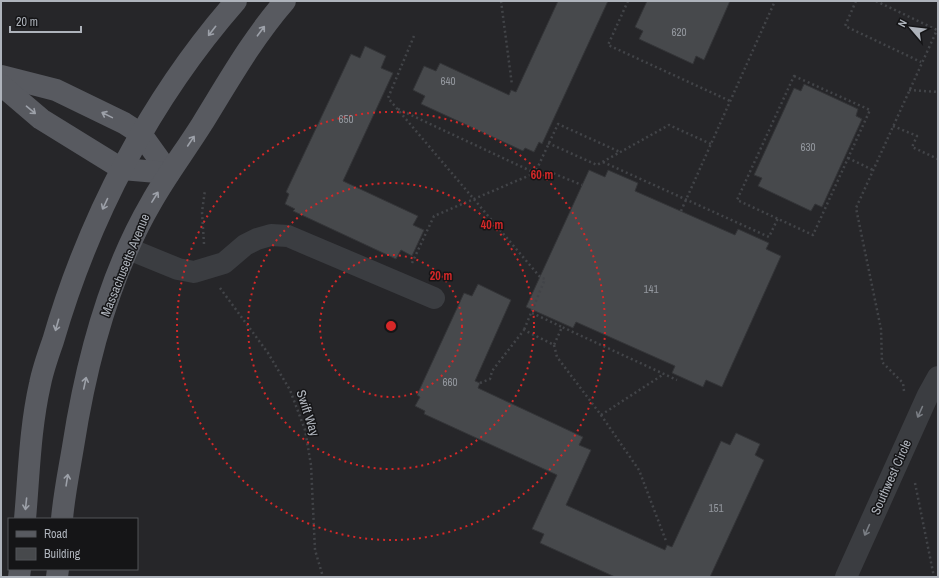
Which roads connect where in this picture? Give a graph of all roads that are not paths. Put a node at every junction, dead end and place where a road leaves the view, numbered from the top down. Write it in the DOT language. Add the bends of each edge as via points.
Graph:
graph roads {
  1 [pos="236,1"];
  2 [pos="284,1"];
  3 [pos="1,76"];
  4 [pos="1,85"];
  5 [pos="141,134"];
  6 [pos="122,169"];
  7 [pos="169,173"];
  8 [pos="129,248"];
  9 [pos="434,298"];
  10 [pos="938,377"];
  11 [pos="25,518"];
  12 [pos="62,518"];
  13 [pos="846,577"];
  1 -- 5 [label="main road, one-way" via="179,75"];
  7 -- 2 [label="main road, Massachusetts Avenue, one-way" via="255,38"];
  5 -- 3 [label="main road, one-way" via="56,90"];
  4 -- 6 [label="main road, one-way" via="42,119"];
  5 -- 6 [label="main road"];
  5 -- 7 [label="main road"];
  6 -- 7 [label="main road"];
  6 -- 11 [label="main road, one-way" via="96,223 66,297 40,384 33,424"];
  8 -- 7 [label="main road, Massachusetts Avenue, one-way" via="150,204"];
  8 -- 9 [label="street" via="178,269 194,272 224,263 245,245 257,239 271,235 288,236"];
  12 -- 8 [label="main road, Massachusetts Avenue, one-way" via="77,421 90,362 107,305"];
  10 -- 13 [label="street, Southwest Circle, one-way"];
}
